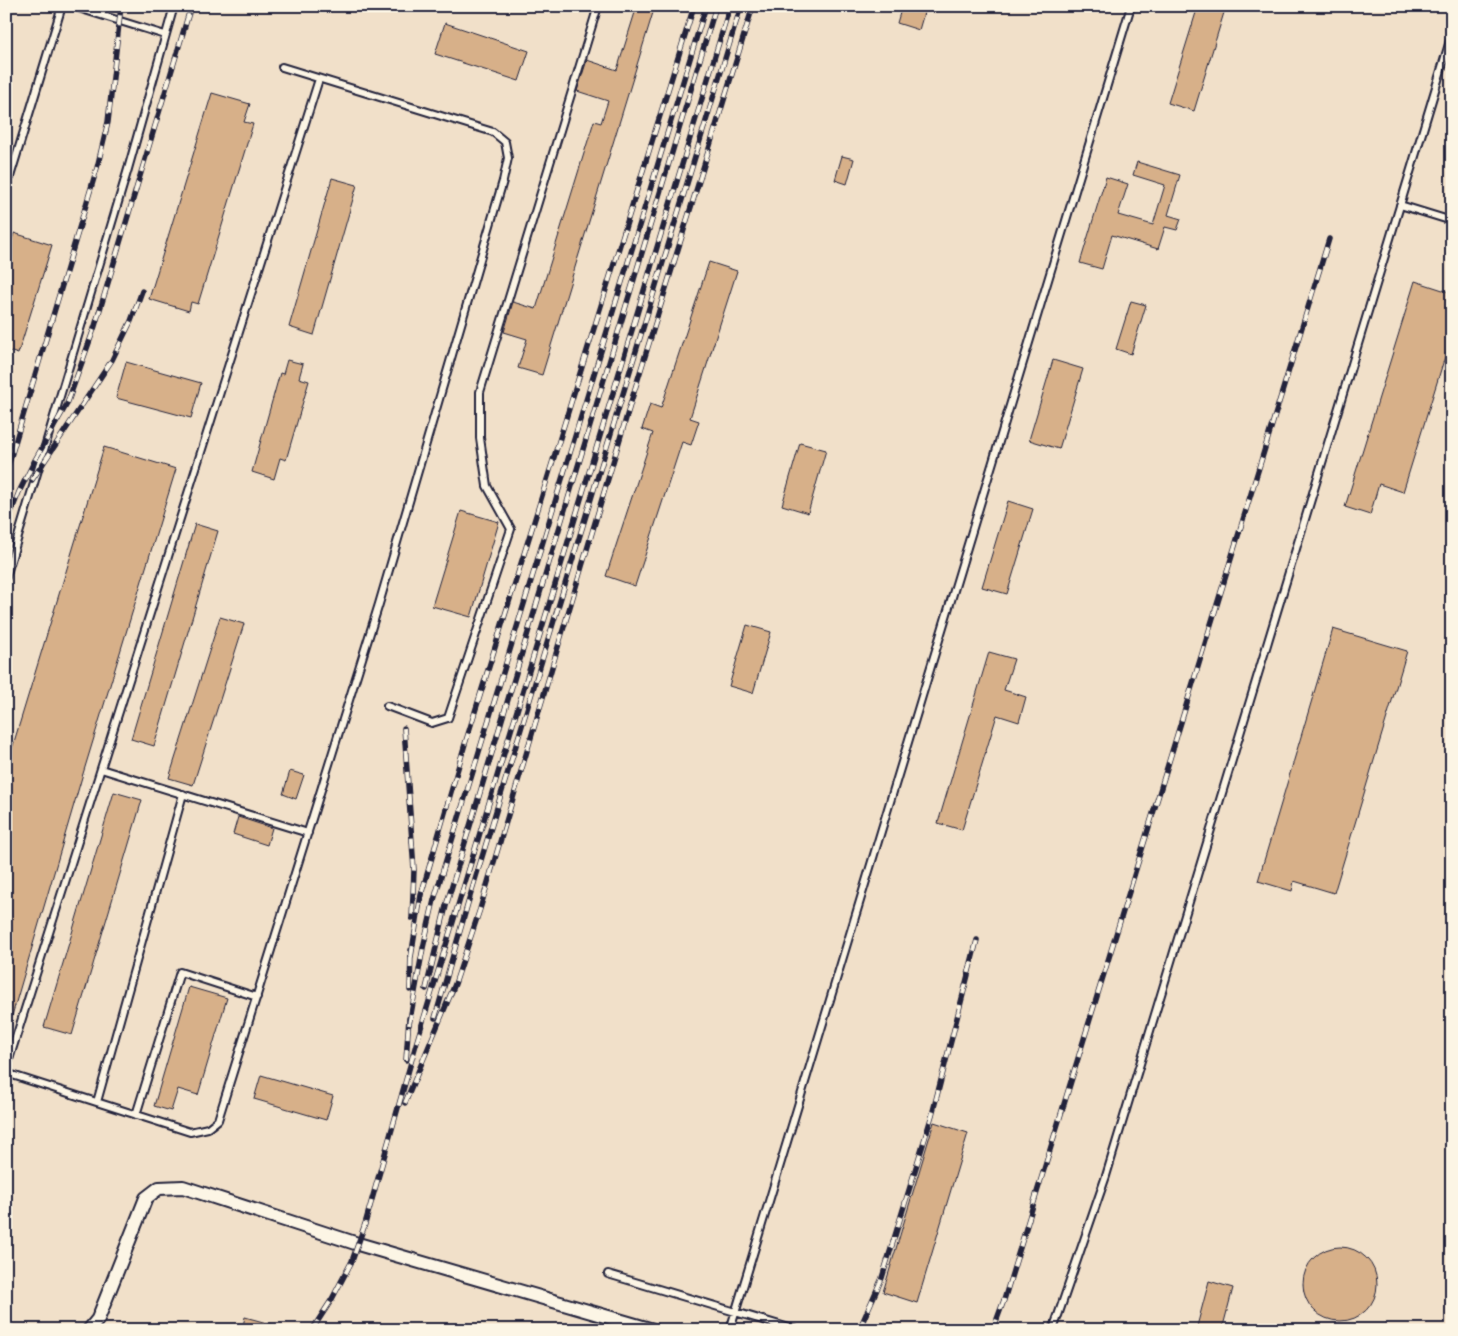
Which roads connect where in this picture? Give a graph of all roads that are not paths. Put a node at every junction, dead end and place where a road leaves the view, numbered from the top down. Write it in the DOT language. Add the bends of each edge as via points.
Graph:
graph roads {
  1 [pos="62,6"];
  2 [pos="72,6"];
  3 [pos="174,6"];
  4 [pos="598,6"];
  5 [pos="1131,6"];
  6 [pos="1452,34"];
  7 [pos="165,36"];
  8 [pos="282,67"];
  9 [pos="319,79"];
  10 [pos="6,190"];
  11 [pos="1400,205"];
  12 [pos="1452,221"];
  13 [pos="6,577"];
  14 [pos="387,706"];
  15 [pos="101,768"];
  16 [pos="183,794"];
  17 [pos="308,833"];
  18 [pos="257,997"];
  19 [pos="6,1069"];
  20 [pos="6,1073"];
  21 [pos="97,1102"];
  22 [pos="136,1115"];
  23 [pos="608,1274"];
  24 [pos="735,1312"];
  25 [pos="89,1330"];
  26 [pos="653,1330"];
  27 [pos="730,1330"];
  28 [pos="796,1330"];
  29 [pos="1053,1330"];
  1 -- 10 [label="lane"];
  2 -- 7 [label="lane"];
  3 -- 7 [label="lane"];
  4 -- 14 [label="lane" via="480,392 480,438 487,486 511,529 448,718 432,723"];
  5 -- 24 [label="lane"];
  6 -- 11 [label="lane"];
  7 -- 13 [label="lane"];
  8 -- 9 [label="lane"];
  9 -- 15 [label="lane"];
  9 -- 17 [label="lane" via="493,132 505,142 508,158 379,604"];
  11 -- 12 [label="lane"];
  11 -- 29 [label="lane" via="1106,1176"];
  15 -- 16 [label="lane"];
  15 -- 19 [label="lane"];
  16 -- 17 [label="lane"];
  16 -- 21 [label="lane"];
  17 -- 18 [label="lane"];
  18 -- 22 [label="lane" via="218,1120 208,1128 190,1132"];
  18 -- 22 [label="lane" via="180,972"];
  20 -- 21 [label="lane"];
  21 -- 22 [label="lane"];
  23 -- 24 [label="lane"];
  24 -- 27 [label="lane"];
  24 -- 28 [label="lane"];
  25 -- 26 [label="street" via="98,1319 146,1198 159,1188 183,1187 358,1244"];
}
